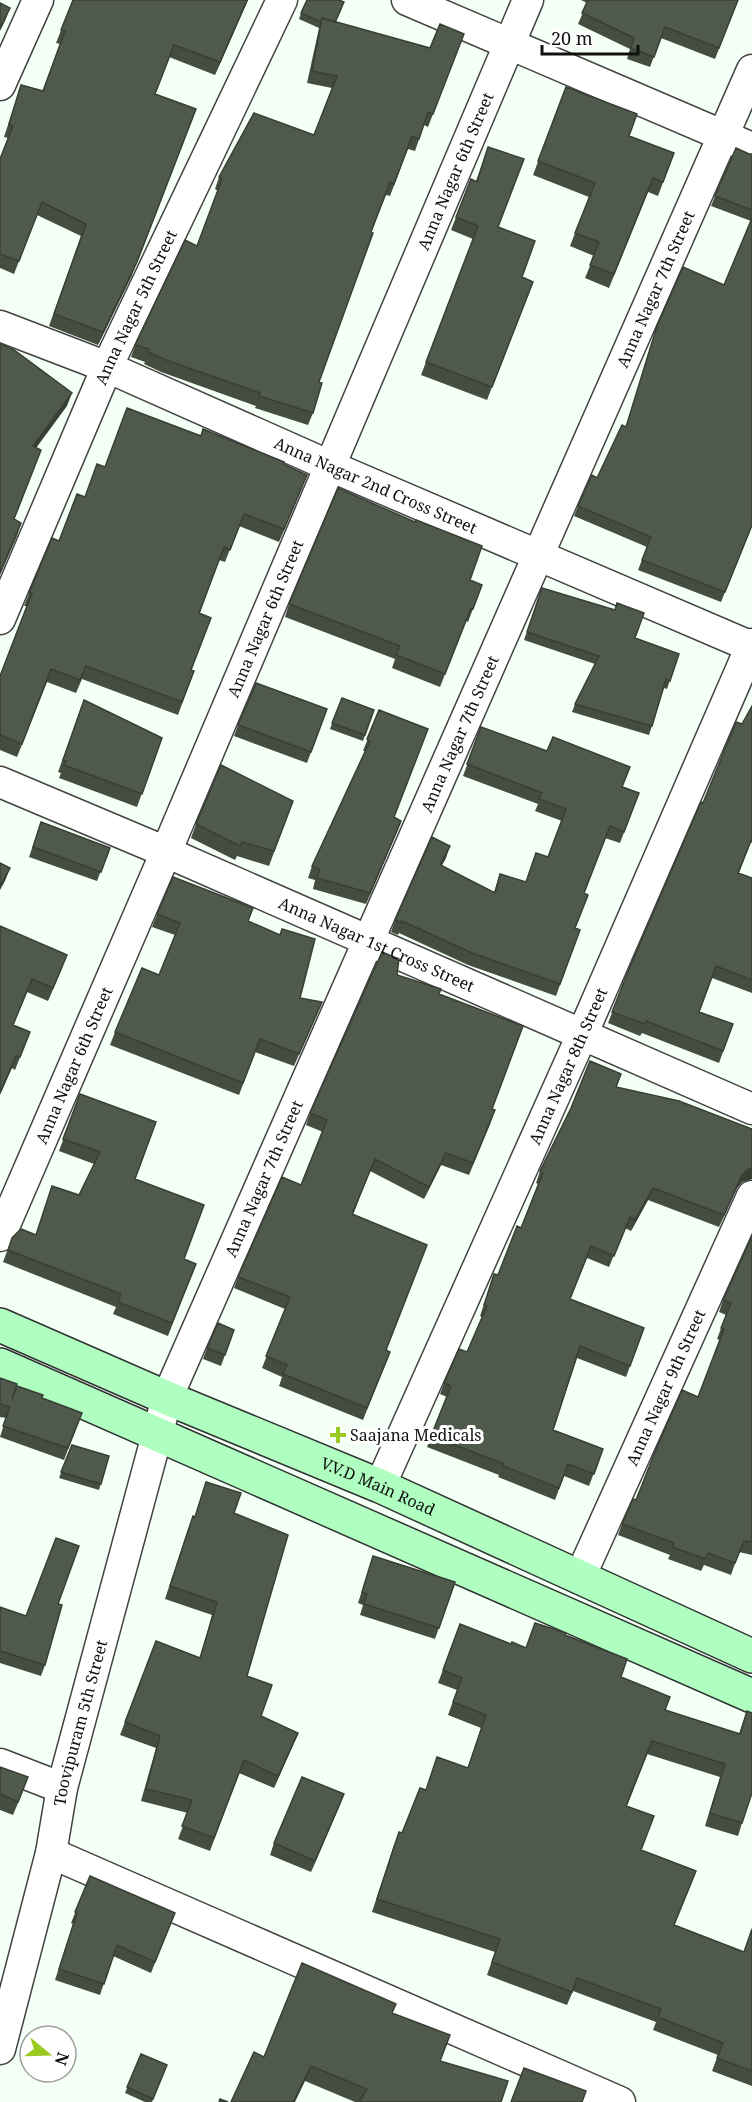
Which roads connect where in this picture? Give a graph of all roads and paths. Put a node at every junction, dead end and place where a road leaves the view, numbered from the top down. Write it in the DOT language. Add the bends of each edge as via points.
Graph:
graph roads {
  1 [pos="38,0"];
  2 [pos="282,0"];
  3 [pos="407,0"];
  4 [pos="528,0"];
  5 [pos="509,44"];
  6 [pos="752,70"];
  7 [pos="0,85"];
  8 [pos="723,136"];
  9 [pos="752,148"];
  10 [pos="0,326"];
  11 [pos="107,367"];
  12 [pos="330,466"];
  13 [pos="539,555"];
  14 [pos="0,620"];
  15 [pos="752,646"];
  16 [pos="0,782"];
  17 [pos="166,852"];
  18 [pos="368,941"];
  19 [pos="582,1035"];
  20 [pos="752,1109"];
  21 [pos="752,1196"];
  22 [pos="0,1236"];
  23 [pos="0,1325"];
  24 [pos="0,1365"];
  25 [pos="167,1398"];
  26 [pos="158,1435"];
  27 [pos="380,1486"];
  28 [pos="580,1577"];
  29 [pos="752,1656"];
  30 [pos="752,1696"];
  31 [pos="0,1764"];
  32 [pos="62,1788"];
  33 [pos="51,1853"];
  34 [pos="0,2049"];
  35 [pos="620,2102"];
  1 -- 7 [label="street"];
  2 -- 11 [label="street, Anna Nagar 5th Street"];
  3 -- 5 [label="street"];
  4 -- 5 [label="street, Anna Nagar 6th Street"];
  5 -- 8 [label="street"];
  5 -- 12 [label="street, Anna Nagar 6th Street"];
  6 -- 8 [label="street, Anna Nagar 7th Street"];
  8 -- 9 [label="street"];
  8 -- 13 [label="street, Anna Nagar 7th Street"];
  10 -- 11 [label="street, Anna Nagar 2nd Cross Street"];
  11 -- 12 [label="street, Anna Nagar 2nd Cross Street"];
  11 -- 14 [label="street, Anna Nagar 5th Street"];
  12 -- 13 [label="street, Anna Nagar 2nd Cross Street"];
  12 -- 17 [label="street, Anna Nagar 6th Street"];
  13 -- 15 [label="street, Anna Nagar 2nd Cross Street"];
  13 -- 18 [label="street, Anna Nagar 7th Street"];
  15 -- 19 [label="street, Anna Nagar 8th Street"];
  16 -- 17 [label="street, Anna Nagar 1st Cross Street"];
  17 -- 18 [label="street, Anna Nagar 1st Cross Street"];
  17 -- 22 [label="street, Anna Nagar 6th Street"];
  18 -- 19 [label="street, Anna Nagar 1st Cross Street"];
  18 -- 25 [label="street, Anna Nagar 7th Street"];
  19 -- 20 [label="street, Anna Nagar 1st Cross Street"];
  19 -- 27 [label="street, Anna Nagar 8th Street"];
  21 -- 28 [label="street, Anna Nagar 9th Street"];
  23 -- 25 [label="main road, V.V.D Main Road"];
  24 -- 26 [label="main road"];
  25 -- 26 [label="street, Toovipuram 5th Street"];
  25 -- 27 [label="main road, V.V.D Main Road"];
  26 -- 30 [label="main road"];
  26 -- 32 [label="street, Toovipuram 5th Street"];
  27 -- 28 [label="main road, V.V.D Main Road"];
  28 -- 29 [label="main road, V.V.D Main Road"];
  31 -- 32 [label="street"];
  32 -- 33 [label="street, Toovipuram 5th Street"];
  33 -- 34 [label="street, Toovipuram 5th Street"];
  33 -- 35 [label="street"];
}
